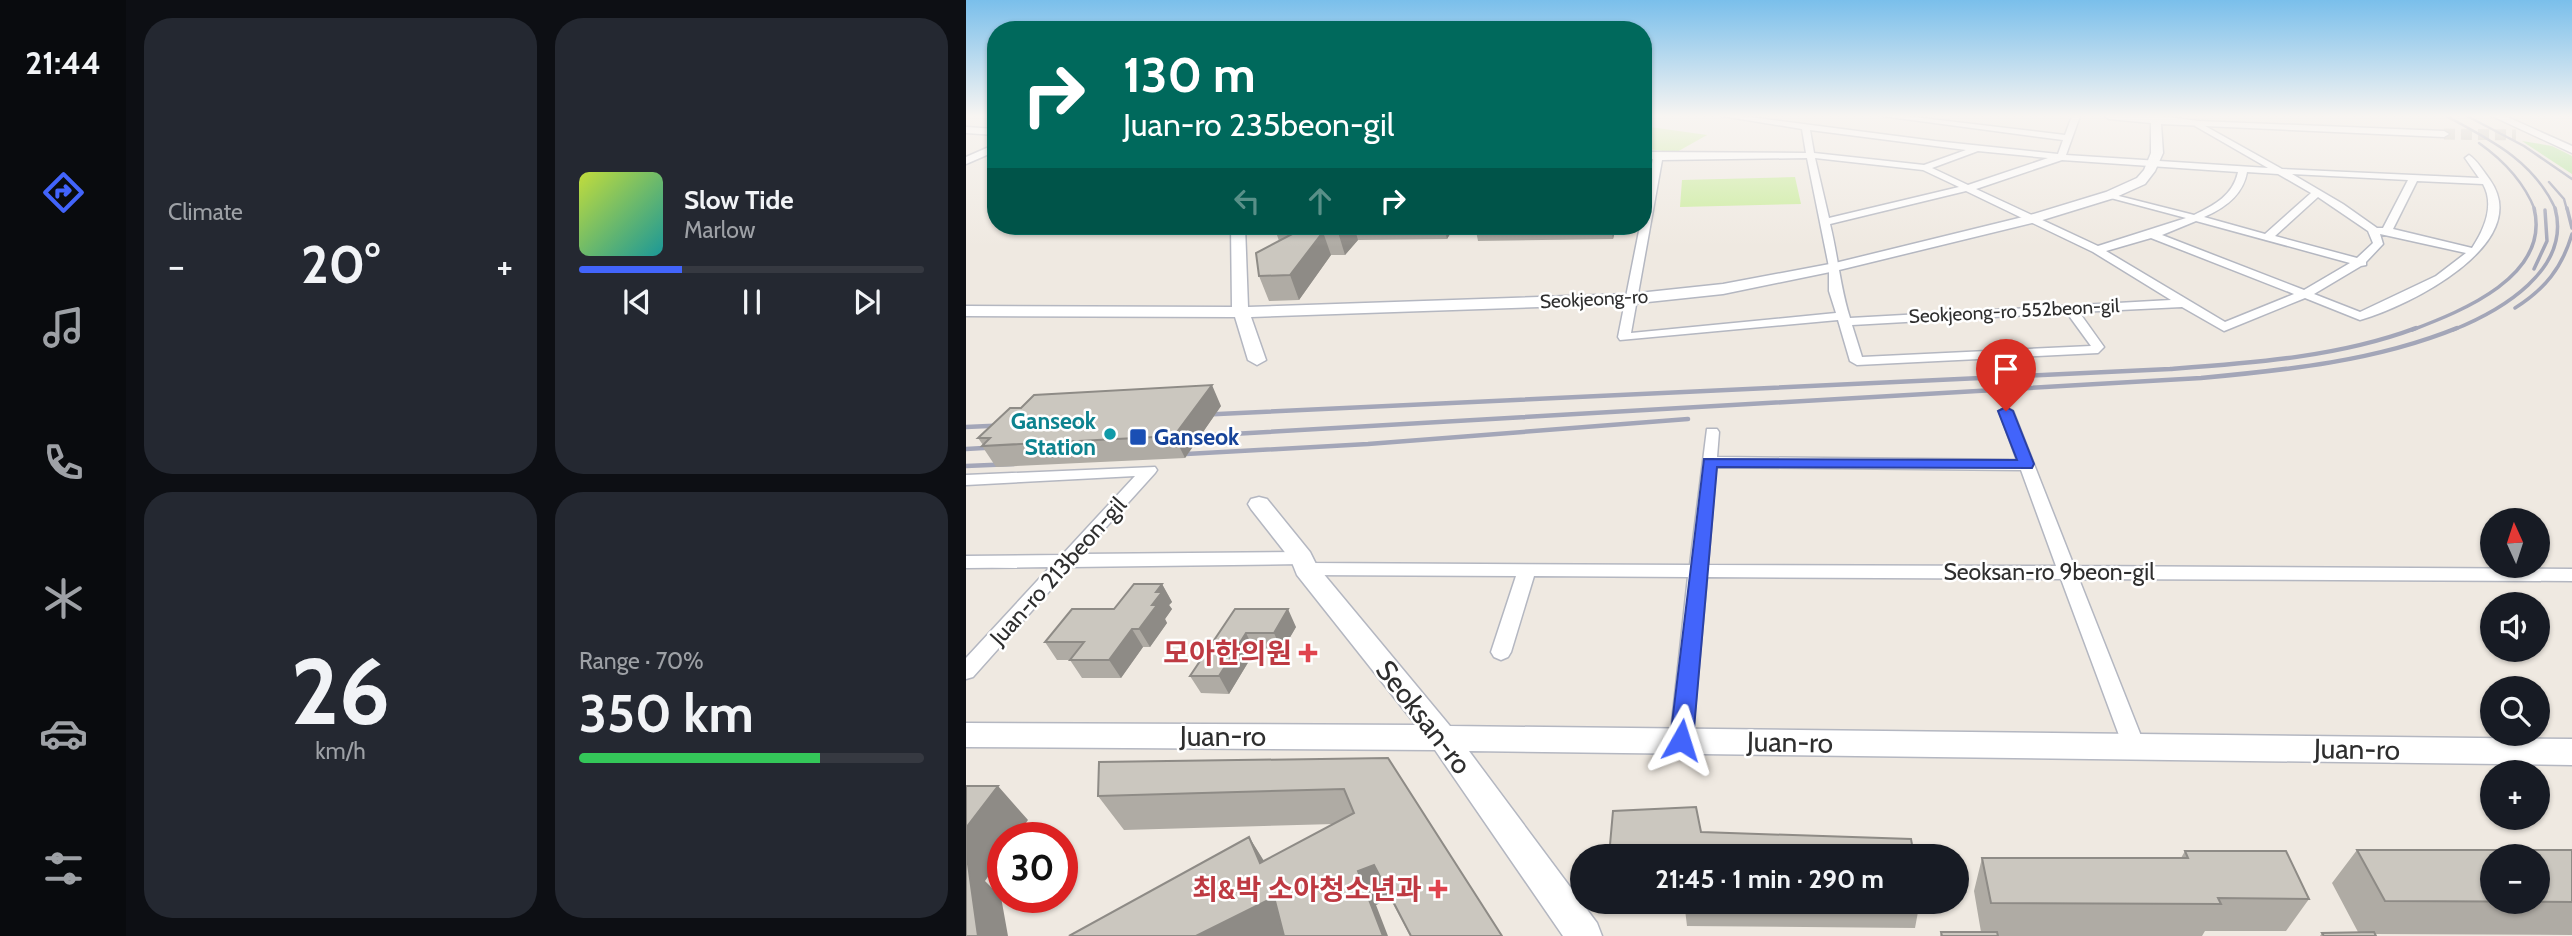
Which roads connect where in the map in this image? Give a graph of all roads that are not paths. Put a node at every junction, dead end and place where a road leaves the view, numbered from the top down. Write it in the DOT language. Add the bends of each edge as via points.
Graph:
graph roads {
  1 [pos="1657,160"];
  2 [pos="1811,160"];
  3 [pos="1851,160"];
  4 [pos="1948,160"];
  5 [pos="2053,160"];
  6 [pos="2096,160"];
  7 [pos="2154,160"];
  8 [pos="2261,160"];
  9 [pos="2470,160"];
  10 [pos="2152,164"];
  11 [pos="1925,168"];
  12 [pos="2242,170"];
  13 [pos="2283,172"];
  14 [pos="2414,178"];
  15 [pos="2484,181"];
  16 [pos="1652,186"];
  17 [pos="1968,188"];
  18 [pos="2318,193"];
  19 [pos="2110,195"];
  20 [pos="2200,218"];
  21 [pos="2031,219"];
  22 [pos="1825,222"];
  23 [pos="2373,230"];
  24 [pos="2387,231"];
  25 [pos="1238,235"];
  26 [pos="1642,235"];
  27 [pos="2153,235"];
  28 [pos="2268,237"];
  29 [pos="2097,250"];
  30 [pos="2474,252"];
  31 [pos="2362,263"];
  32 [pos="1835,267"];
  33 [pos="2303,294"];
  34 [pos="1629,299"];
  35 [pos="2185,303"];
  36 [pos="2070,309"];
  37 [pos="966,311"];
  38 [pos="1240,312"];
  39 [pos="1843,319"];
  40 [pos="1257,360"];
  41 [pos="2006,411"];
  42 [pos="1712,432"];
  43 [pos="1710,462"];
  44 [pos="2026,464"];
  45 [pos="966,480"];
  46 [pos="1259,504"];
  47 [pos="966,562"];
  48 [pos="1066,562"];
  49 [pos="1304,563"];
  50 [pos="1527,570"];
  51 [pos="1699,570"];
  52 [pos="2068,572"];
  53 [pos="2572,575"];
  54 [pos="1501,652"];
  55 [pos="966,671"];
  56 [pos="966,735"];
  57 [pos="1443,737"];
  58 [pos="1681,740"];
  59 [pos="2134,746"];
  60 [pos="2572,752"];
  61 [pos="1584,936"];
  1 -- 16 [label="street"];
  2 -- 22 [label="street, Seokjeong-ro 552beon-gil"];
  3 -- 11 [label="street"];
  4 -- 11 [label="street"];
  5 -- 17 [label="street"];
  6 -- 10 [label="street"];
  7 -- 10 [label="main road"];
  8 -- 13 [label="street"];
  9 -- 15 [label="street"];
  10 -- 12 [label="street"];
  10 -- 19 [label="main road, Seokjeong-ro" via="2141,181"];
  11 -- 17 [label="street"];
  12 -- 13 [label="street"];
  12 -- 20 [label="street" via="2241,183 2232,194"];
  13 -- 14 [label="street"];
  13 -- 18 [label="street"];
  14 -- 15 [label="street"];
  14 -- 24 [label="street"];
  15 -- 30 [label="street" via="2491,187 2494,204 2491,230"];
  17 -- 21 [label="street"];
  17 -- 22 [label="street"];
  18 -- 23 [label="street"];
  18 -- 28 [label="street"];
  19 -- 20 [label="street"];
  19 -- 21 [label="main road, Seokjeong-ro"];
  20 -- 27 [label="street"];
  20 -- 28 [label="street"];
  21 -- 29 [label="street"];
  21 -- 32 [label="main road, Seokjeong-ro"];
  22 -- 32 [label="street, Seokjeong-ro 552beon-gil"];
  23 -- 24 [label="street"];
  23 -- 31 [label="street" via="2378,244"];
  24 -- 30 [label="street"];
  25 -- 38 [label="main road"];
  26 -- 34 [label="street"];
  27 -- 29 [label="street"];
  27 -- 33 [label="street"];
  28 -- 31 [label="street"];
  29 -- 35 [label="street"];
  30 -- 33 [label="street" via="2433,283 2360,316"];
  31 -- 33 [label="street"];
  32 -- 34 [label="main road, Seokjeong-ro" via="1723,289"];
  32 -- 39 [label="street, Seokjeong-ro 552beon-gil" via="1835,291"];
  33 -- 35 [label="street" via="2224,327"];
  34 -- 38 [label="main road, Seokjeong-ro"];
  34 -- 39 [label="street" via="1624,337"];
  35 -- 36 [label="street, Seokjeong-ro 552beon-gil"];
  36 -- 39 [label="street, Seokjeong-ro 552beon-gil"];
  36 -- 39 [label="street, Seokjeong-ro 552beon-gil" via="2098,348 1857,361"];
  37 -- 38 [label="main road, Seokjeong-ro"];
  38 -- 40 [label="main road"];
  41 -- 44 [label="street"];
  42 -- 43 [label="street"];
  43 -- 44 [label="street"];
  43 -- 51 [label="street"];
  44 -- 52 [label="street"];
  45 -- 48 [label="street, Juan-ro 213beon-gil" via="1149,470"];
  46 -- 49 [label="main road, Seoksan-ro"];
  47 -- 48 [label="street, Seoksan-ro 9beon-gil"];
  48 -- 49 [label="street, Seoksan-ro 9beon-gil"];
  48 -- 55 [label="street, Juan-ro 213beon-gil"];
  49 -- 50 [label="street, Seoksan-ro 9beon-gil"];
  49 -- 57 [label="main road, Seoksan-ro"];
  50 -- 51 [label="street, Seoksan-ro 9beon-gil"];
  50 -- 54 [label="street"];
  51 -- 52 [label="street, Seoksan-ro 9beon-gil"];
  51 -- 58 [label="street"];
  52 -- 53 [label="street, Seoksan-ro 9beon-gil"];
  52 -- 59 [label="street"];
  56 -- 57 [label="main road, Juan-ro"];
  57 -- 58 [label="main road, Juan-ro"];
  57 -- 61 [label="main road, Seoksan-ro"];
  58 -- 59 [label="main road, Juan-ro"];
  59 -- 60 [label="main road, Juan-ro"];
}
